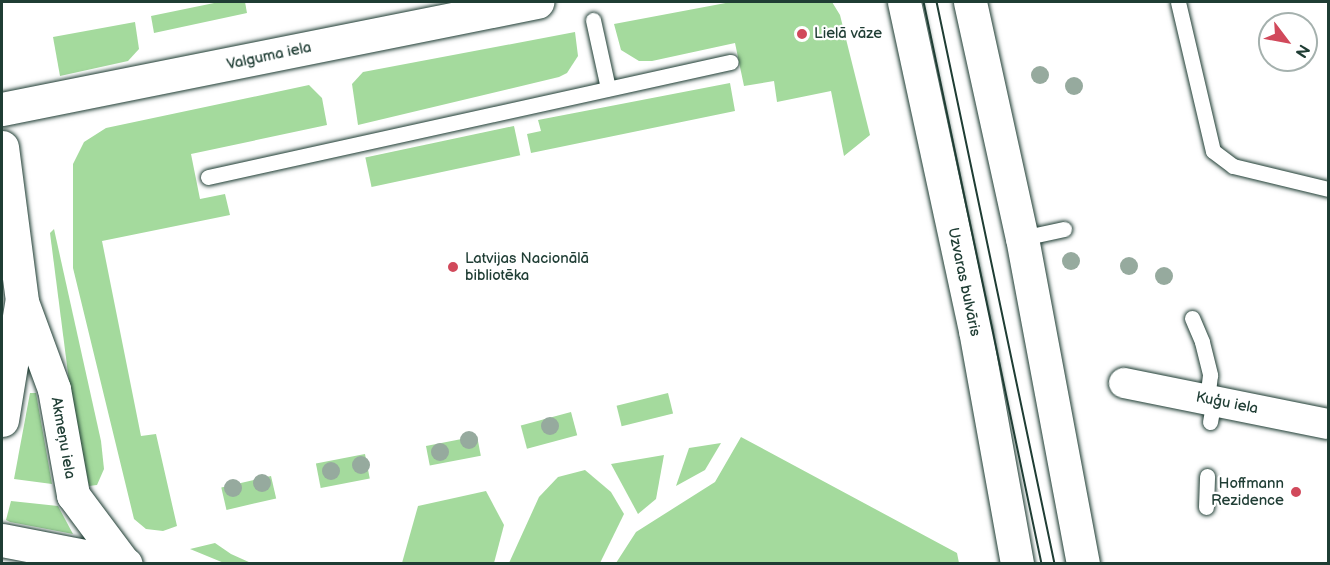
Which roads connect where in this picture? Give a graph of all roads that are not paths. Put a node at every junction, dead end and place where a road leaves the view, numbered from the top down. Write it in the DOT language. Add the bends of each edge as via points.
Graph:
graph roads {
  1 [pos="534,2"];
  2 [pos="904,2"];
  3 [pos="970,2"];
  4 [pos="1178,2"];
  5 [pos="449,10"];
  6 [pos="593,20"];
  7 [pos="730,62"];
  8 [pos="608,88"];
  9 [pos="2,110"];
  10 [pos="2,147"];
  11 [pos="208,177"];
  12 [pos="1329,189"];
  13 [pos="1064,230"];
  14 [pos="1022,238"];
  15 [pos="22,302"];
  16 [pos="1192,318"];
  17 [pos="1124,383"];
  18 [pos="1210,407"];
  19 [pos="2,420"];
  20 [pos="1329,423"];
  21 [pos="1207,476"];
  22 [pos="1206,507"];
  23 [pos="2,540"];
  24 [pos="125,563"];
  25 [pos="1017,564"];
  26 [pos="1083,564"];
  1 -- 5 [label="main road, Valguma iela"];
  2 -- 25 [label="main road, Uzvaras bulvāris" via="975,330"];
  3 -- 14 [label="main road"];
  4 -- 12 [label="lane" via="1213,150 1233,166"];
  5 -- 9 [label="main road, Valguma iela"];
  6 -- 8 [label="lane"];
  7 -- 8 [label="lane"];
  8 -- 11 [label="lane"];
  10 -- 15 [label="main road, Akmeņu iela"];
  13 -- 14 [label="lane"];
  14 -- 26 [label="main road"];
  15 -- 19 [label="main road, Akmeņu iela"];
  15 -- 24 [label="main road, Akmeņu iela" via="54,389 73,495"];
  16 -- 18 [label="lane" via="1210,375"];
  17 -- 18 [label="street, Kuģu iela"];
  18 -- 20 [label="street, Kuģu iela"];
  21 -- 22 [label="lane"];
  23 -- 24 [label="main road"];
}
